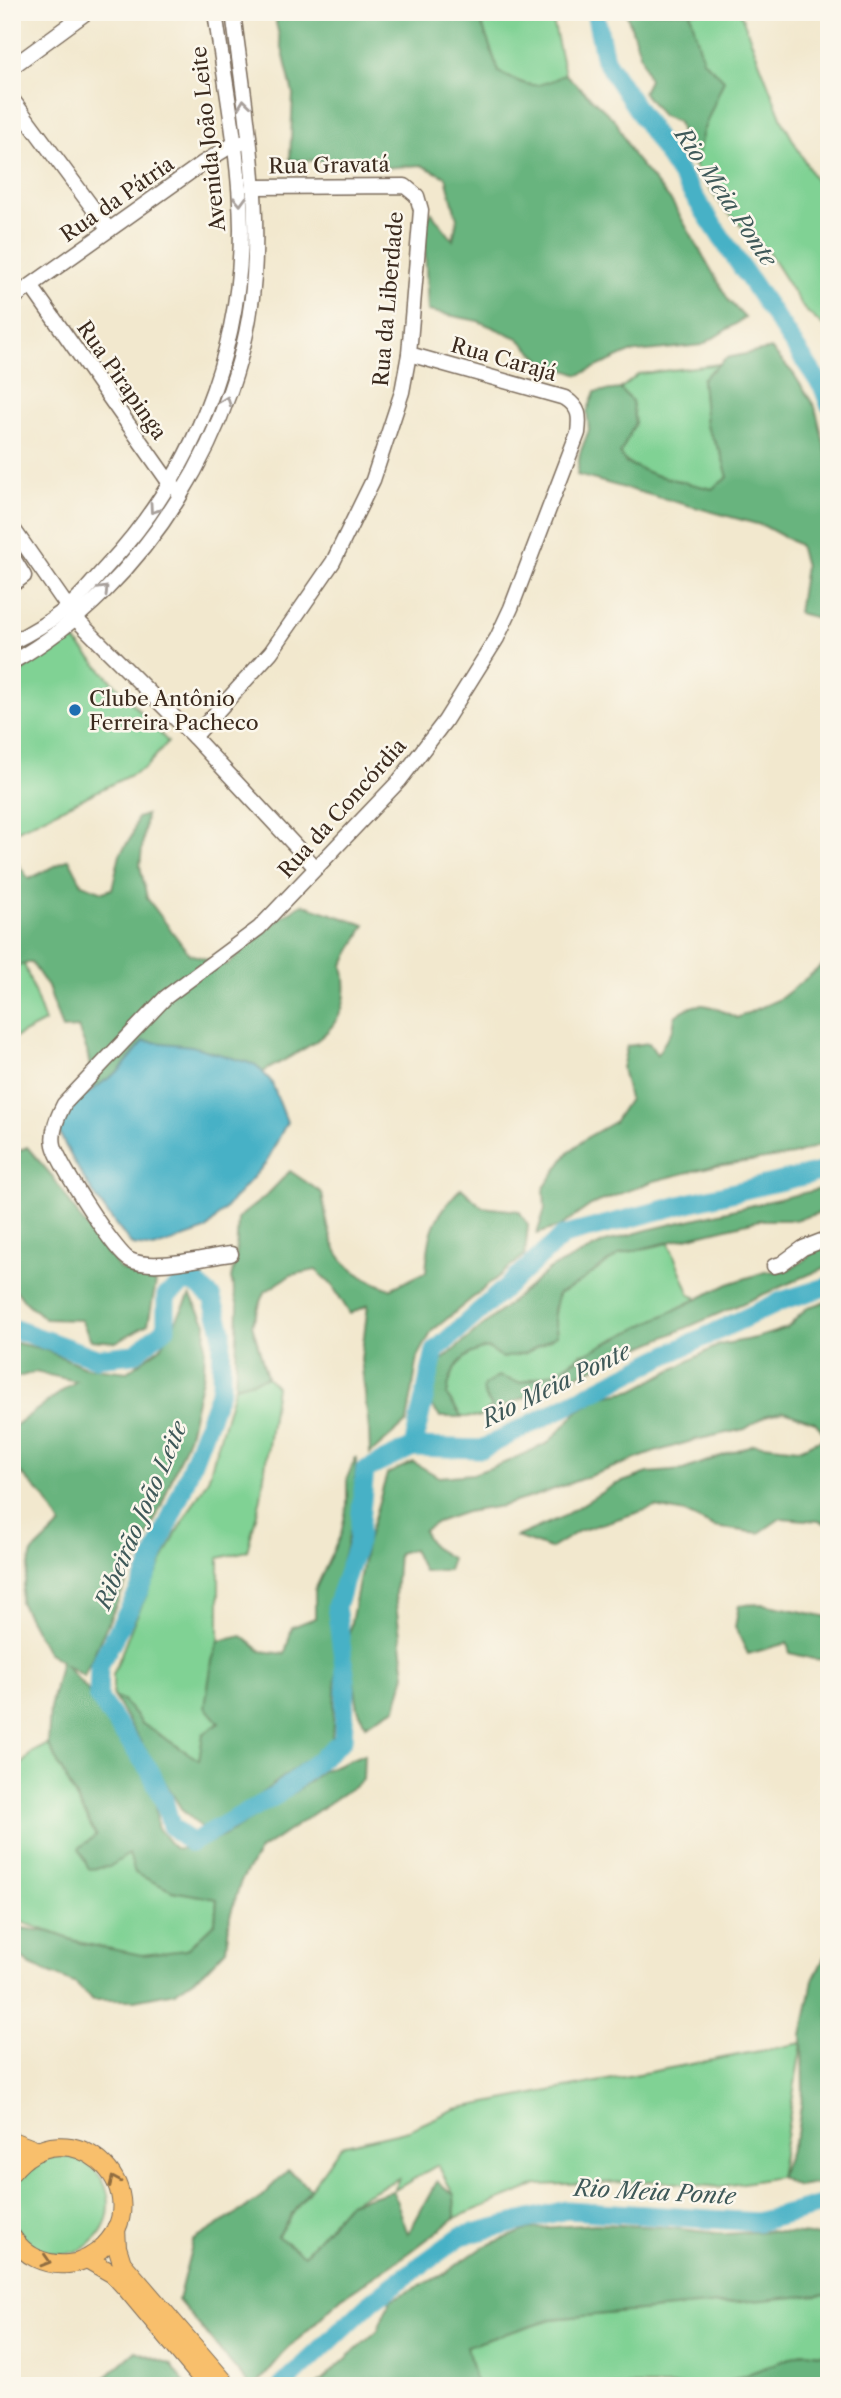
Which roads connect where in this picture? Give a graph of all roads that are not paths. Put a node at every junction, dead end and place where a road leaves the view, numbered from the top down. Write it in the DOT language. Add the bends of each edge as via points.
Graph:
graph roads {
  1 [pos="87,12"];
  2 [pos="215,12"];
  3 [pos="233,12"];
  4 [pos="12,67"];
  5 [pos="12,99"];
  6 [pos="250,142"];
  7 [pos="234,144"];
  8 [pos="405,186"];
  9 [pos="254,187"];
  10 [pos="109,230"];
  11 [pos="31,286"];
  12 [pos="12,299"];
  13 [pos="409,354"];
  14 [pos="580,415"];
  15 [pos="170,485"];
  16 [pos="183,494"];
  17 [pos="12,527"];
  18 [pos="12,556"];
  19 [pos="12,585"];
  20 [pos="72,613"];
  21 [pos="12,642"];
  22 [pos="12,662"];
  23 [pos="194,737"];
  24 [pos="316,867"];
  25 [pos="829,1238"];
  26 [pos="231,1254"];
  27 [pos="774,1266"];
  28 [pos="12,2141"];
  29 [pos="38,2151"];
  30 [pos="12,2172"];
  31 [pos="116,2228"];
  32 [pos="12,2237"];
  33 [pos="87,2259"];
  34 [pos="208,2386"];
  35 [pos="228,2386"];
  1 -- 4 [label="street"];
  2 -- 7 [label="street, Avenida João Leite"];
  6 -- 3 [label="street, Avenida João Leite, one-way"];
  5 -- 10 [label="street"];
  6 -- 7 [label="street, Rua da Pátria"];
  6 -- 9 [label="street, Avenida João Leite"];
  7 -- 10 [label="street, Rua da Pátria"];
  7 -- 15 [label="street, Avenida João Leite, one-way" via="241,231 233,318 207,409"];
  8 -- 9 [label="street, Rua Gravatá"];
  8 -- 13 [label="street, Rua da Liberdade" via="417,196 421,211"];
  16 -- 9 [label="street, Avenida João Leite, one-way" via="220,417 248,321 254,278"];
  10 -- 11 [label="street, Rua da Pátria"];
  11 -- 12 [label="street, Rua da Pátria"];
  11 -- 15 [label="street, Rua Pirapinga"];
  13 -- 14 [label="street, Rua Carajá" via="565,398"];
  13 -- 23 [label="street, Rua da Liberdade" via="402,392 373,480 333,562 271,652"];
  14 -- 24 [label="street, Rua da Concórdia" via="578,433 497,638 460,700 399,782"];
  15 -- 16 [label="street, Rua Pirapinga"];
  15 -- 20 [label="street, Avenida João Leite, one-way"];
  20 -- 16 [label="street, Avenida João Leite, one-way" via="124,569"];
  17 -- 20 [label="street"];
  18 -- 19 [label="street" via="24,576"];
  20 -- 21 [label="street, Avenida João Leite"];
  20 -- 22 [label="street, Avenida João Leite" via="32,651"];
  20 -- 23 [label="street"];
  23 -- 24 [label="street"];
  24 -- 26 [label="street, Rua da Concórdia" via="259,928 166,997 64,1104 55,1123 53,1144 66,1172 129,1260 150,1265"];
  25 -- 27 [label="street"];
  28 -- 29 [label="main road"];
  29 -- 30 [label="main road"];
  31 -- 29 [label="main road, one-way" via="120,2196 107,2167 81,2149 65,2146"];
  31 -- 33 [label="main road" via="104,2246"];
  31 -- 35 [label="main road" via="122,2263"];
  32 -- 33 [label="main road, one-way" via="43,2262 73,2264"];
  33 -- 34 [label="main road" via="120,2281"];
}
